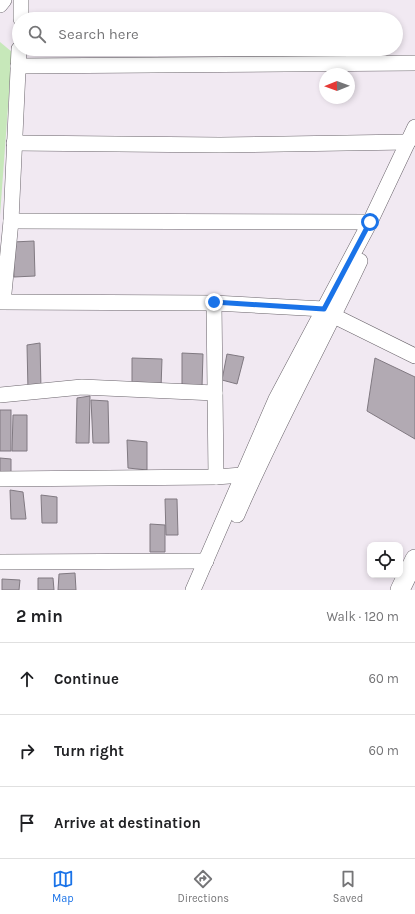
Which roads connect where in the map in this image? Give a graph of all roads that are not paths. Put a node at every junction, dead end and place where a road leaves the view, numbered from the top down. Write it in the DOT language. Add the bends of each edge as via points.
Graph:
graph roads {
  1 [pos="4,0"];
  2 [pos="22,0"];
  3 [pos="0,5"];
  4 [pos="21,12"];
  5 [pos="19,56"];
  6 [pos="415,63"];
  7 [pos="18,66"];
  8 [pos="415,127"];
  9 [pos="14,143"];
  10 [pos="411,144"];
  11 [pos="11,222"];
  12 [pos="370,222"];
  13 [pos="1,296"];
  14 [pos="214,302"];
  15 [pos="328,309"];
  16 [pos="415,356"];
  17 [pos="215,393"];
  18 [pos="0,395"];
  19 [pos="242,475"];
  20 [pos="216,477"];
  21 [pos="0,479"];
  22 [pos="415,559"];
  23 [pos="206,561"];
  24 [pos="0,562"];
  25 [pos="193,590"];
  26 [pos="202,590"];
  27 [pos="400,590"];
  1 -- 3 [label="street"];
  2 -- 4 [label="street"];
  5 -- 7 [label="street"];
  6 -- 7 [label="street"];
  7 -- 9 [label="street"];
  8 -- 10 [label="street"];
  9 -- 10 [label="street"];
  9 -- 11 [label="street"];
  10 -- 12 [label="street"];
  10 -- 15 [label="street"];
  11 -- 12 [label="street"];
  11 -- 13 [label="street"];
  12 -- 15 [label="street"];
  13 -- 14 [label="street"];
  13 -- 15 [label="street" via="216,296"];
  14 -- 15 [label="street"];
  14 -- 17 [label="street"];
  15 -- 16 [label="street"];
  15 -- 19 [label="street" via="276,399"];
  15 -- 26 [label="street"];
  17 -- 18 [label="street" via="82,387"];
  17 -- 20 [label="street"];
  19 -- 20 [label="street"];
  19 -- 23 [label="street"];
  20 -- 21 [label="street"];
  22 -- 27 [label="main road"];
  23 -- 24 [label="street"];
  23 -- 25 [label="street"];
}
